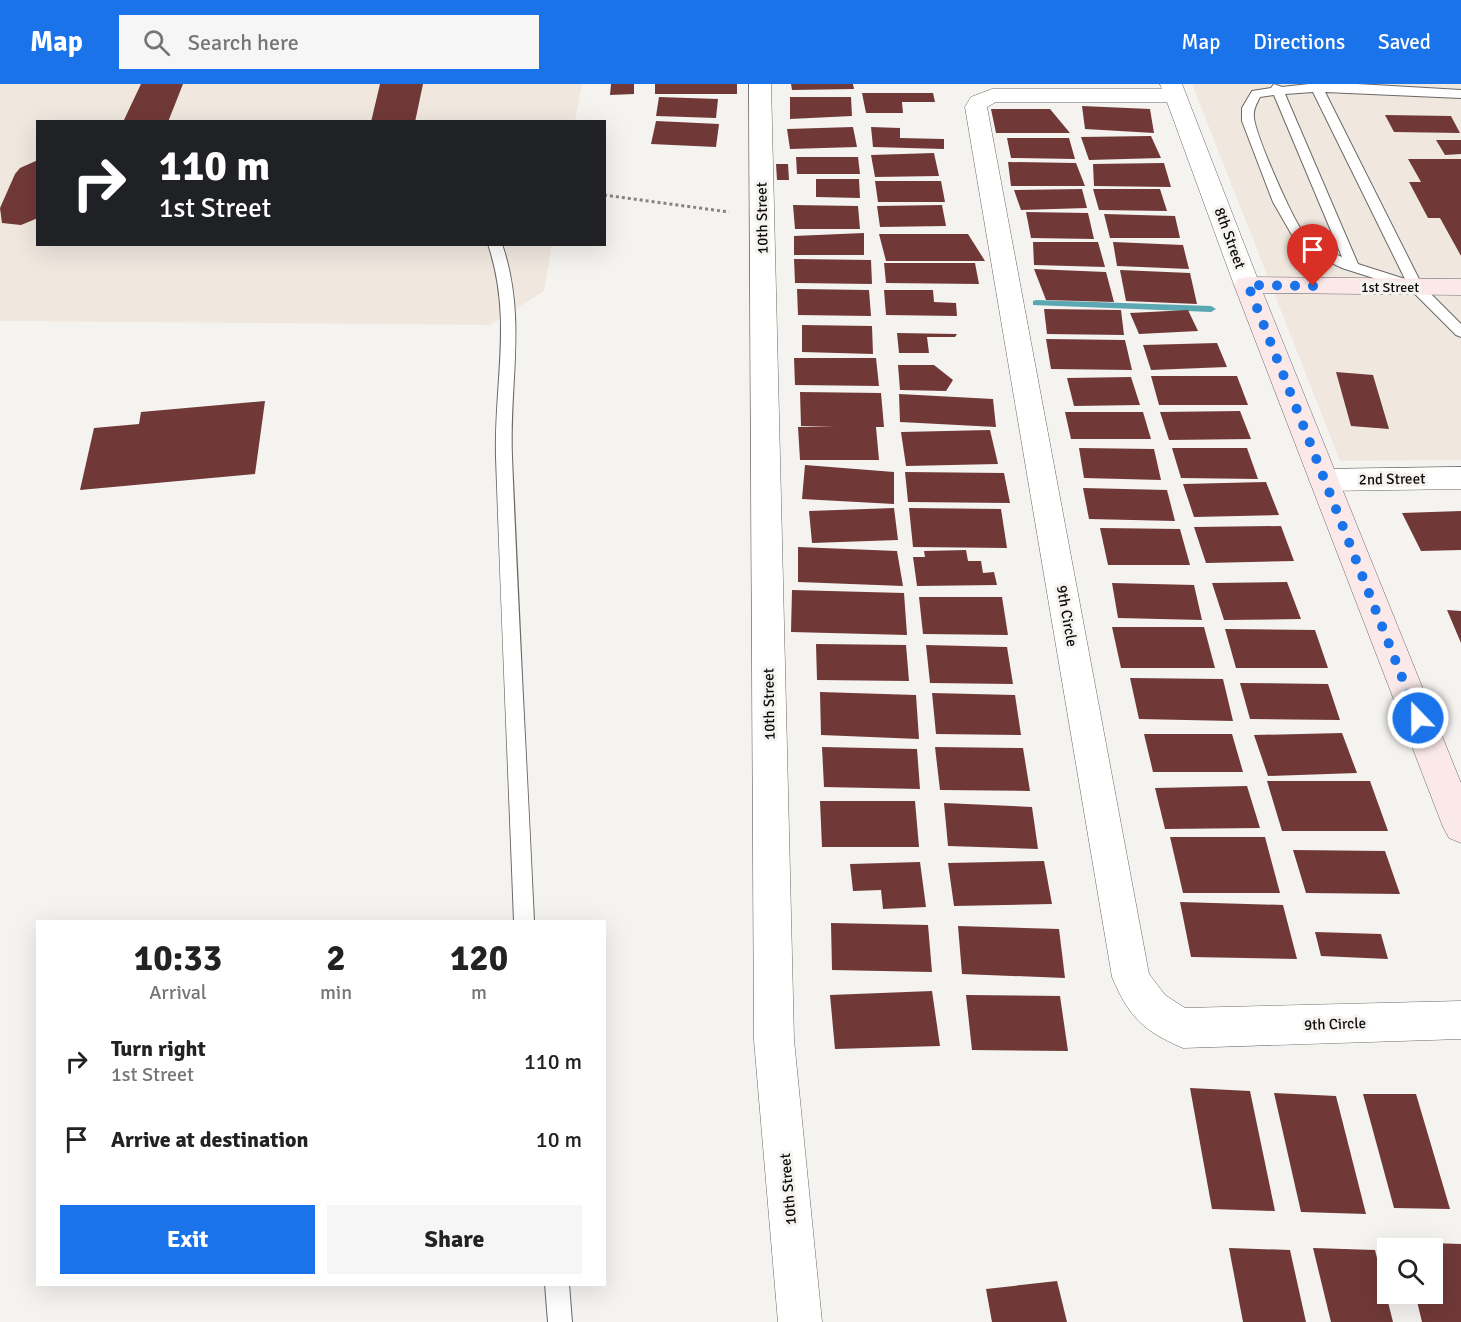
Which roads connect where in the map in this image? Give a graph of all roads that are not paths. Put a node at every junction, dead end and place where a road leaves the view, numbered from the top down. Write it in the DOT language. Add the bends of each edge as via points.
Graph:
graph roads {
  1 [pos="760,84"];
  2 [pos="1315,84"];
  3 [pos="1276,87"];
  4 [pos="1173,90"];
  5 [pos="1461,94"];
  6 [pos="496,246"];
  7 [pos="1352,266"];
  8 [pos="1248,285"];
  9 [pos="1416,287"];
  10 [pos="1461,287"];
  11 [pos="1461,332"];
  12 [pos="1461,478"];
  13 [pos="1323,480"];
  14 [pos="1461,827"];
  15 [pos="524,920"];
  16 [pos="1461,1020"];
  17 [pos="557,1286"];
  18 [pos="560,1322"];
  19 [pos="800,1322"];
  1 -- 19 [label="street, 10th Street" via="774,1040"];
  2 -- 3 [label="lane"];
  2 -- 5 [label="lane"];
  2 -- 9 [label="lane"];
  3 -- 7 [label="lane"];
  3 -- 7 [label="lane" via="1256,94 1248,108 1248,121 1292,228 1316,249"];
  4 -- 8 [label="street, 8th Street"];
  4 -- 16 [label="street, 9th Circle" via="992,96 976,107 1131,977 1146,1004 1165,1020 1183,1028"];
  6 -- 15 [label="lane" via="504,271 510,320 504,453"];
  7 -- 9 [label="lane"];
  8 -- 9 [label="street, 1st Street"];
  8 -- 13 [label="street, 8th Street"];
  9 -- 10 [label="street, 1st Street"];
  9 -- 11 [label="lane"];
  12 -- 13 [label="street, 2nd Street"];
  13 -- 14 [label="street, 8th Street"];
  17 -- 18 [label="lane"];
}
